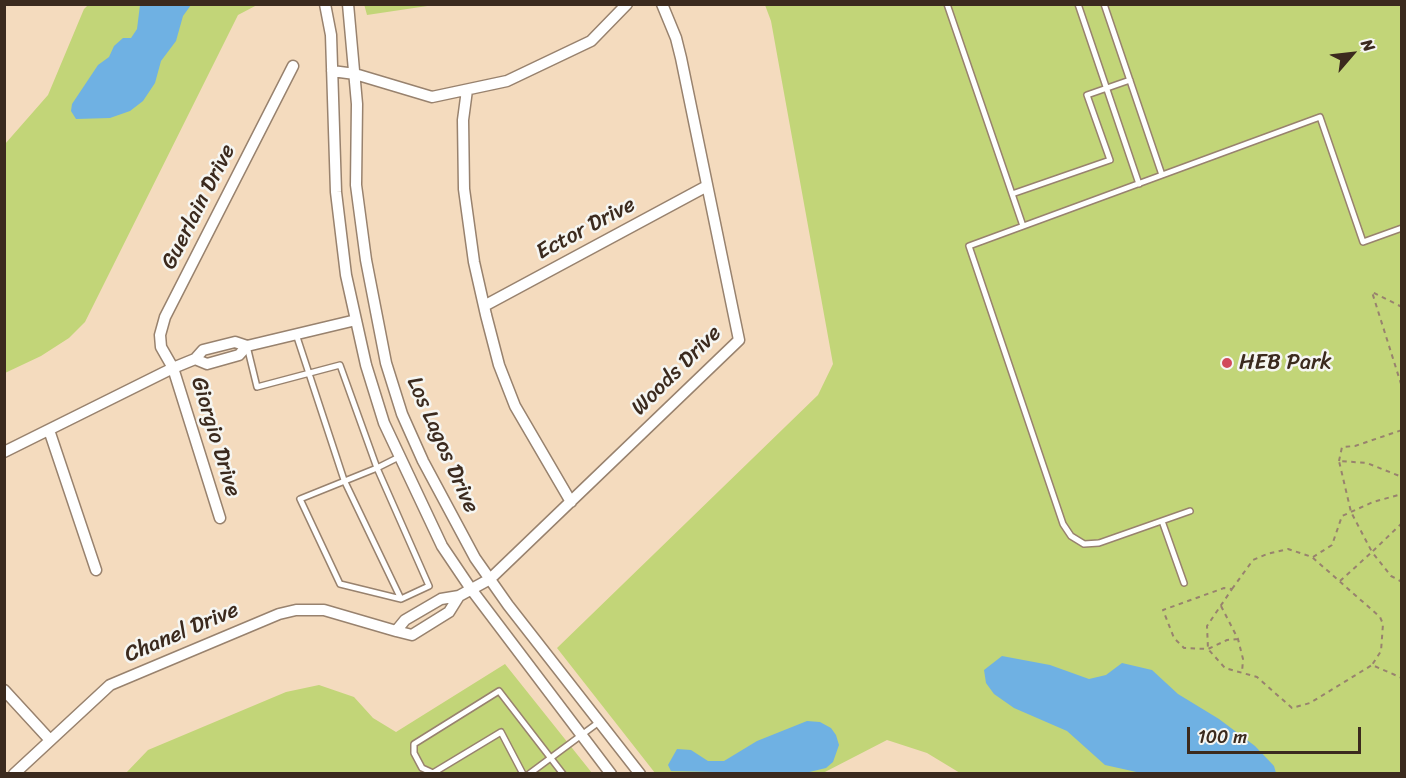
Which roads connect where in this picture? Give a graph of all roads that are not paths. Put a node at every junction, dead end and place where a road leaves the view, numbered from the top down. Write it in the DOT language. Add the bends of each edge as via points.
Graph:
graph roads {
  1 [pos="325,4"];
  2 [pos="348,4"];
  3 [pos="627,4"];
  4 [pos="662,4"];
  5 [pos="947,4"];
  6 [pos="1078,4"];
  7 [pos="1104,4"];
  8 [pos="293,66"];
  9 [pos="332,71"];
  10 [pos="355,74"];
  11 [pos="1130,80"];
  12 [pos="1106,88"];
  13 [pos="467,90"];
  14 [pos="1162,175"];
  15 [pos="1139,184"];
  16 [pos="707,186"];
  17 [pos="1012,194"];
  18 [pos="1023,226"];
  19 [pos="1401,228"];
  20 [pos="484,306"];
  21 [pos="356,320"];
  22 [pos="296,334"];
  23 [pos="218,346"];
  24 [pos="247,346"];
  25 [pos="195,359"];
  26 [pos="223,359"];
  27 [pos="173,368"];
  28 [pos="309,373"];
  29 [pos="49,430"];
  30 [pos="4,452"];
  31 [pos="399,457"];
  32 [pos="377,468"];
  33 [pos="344,480"];
  34 [pos="571,502"];
  35 [pos="1190,512"];
  36 [pos="220,518"];
  37 [pos="1162,521"];
  38 [pos="96,570"];
  39 [pos="489,579"];
  40 [pos="1184,583"];
  41 [pos="471,590"];
  42 [pos="459,597"];
  43 [pos="401,599"];
  44 [pos="396,631"];
  45 [pos="4,690"];
  46 [pos="599,722"];
  47 [pos="581,735"];
  48 [pos="50,740"];
  49 [pos="550,758"];
  50 [pos="14,774"];
  51 [pos="524,774"];
  52 [pos="529,774"];
  53 [pos="563,774"];
  54 [pos="611,774"];
  55 [pos="640,774"];
  1 -- 9 [label="street, Los Lagos Drive"];
  2 -- 10 [label="street, Los Lagos Drive"];
  3 -- 13 [label="street" via="591,41 507,81"];
  4 -- 16 [label="street, Woods Drive" via="676,38"];
  5 -- 17 [label="lane"];
  6 -- 12 [label="lane"];
  7 -- 11 [label="lane"];
  8 -- 27 [label="street, Guerlain Drive" via="165,317 159,334 161,347"];
  9 -- 10 [label="street"];
  9 -- 21 [label="street, Los Lagos Drive" via="336,192"];
  10 -- 13 [label="street" via="432,97"];
  10 -- 39 [label="street, Los Lagos Drive" via="356,185 386,363 402,414 423,461"];
  11 -- 12 [label="lane"];
  11 -- 14 [label="lane"];
  12 -- 15 [label="lane"];
  12 -- 17 [label="lane" via="1087,95 1110,160"];
  13 -- 20 [label="street" via="463,120 464,189"];
  14 -- 15 [label="lane"];
  14 -- 19 [label="lane" via="1320,117 1363,242"];
  15 -- 18 [label="lane"];
  16 -- 20 [label="street, Ector Drive"];
  16 -- 34 [label="street, Woods Drive" via="739,340"];
  17 -- 18 [label="lane"];
  18 -- 37 [label="lane" via="969,246 1063,524 1076,541 1091,544"];
  20 -- 34 [label="street" via="499,365 515,406"];
  21 -- 22 [label="street"];
  21 -- 31 [label="street, Los Lagos Drive" via="384,423"];
  22 -- 24 [label="street"];
  22 -- 28 [label="lane"];
  23 -- 24 [label="street" via="235,342"];
  23 -- 25 [label="street" via="203,350"];
  23 -- 26 [label="street"];
  24 -- 26 [label="street" via="239,355"];
  24 -- 28 [label="lane" via="257,387"];
  25 -- 26 [label="street" via="207,364"];
  25 -- 27 [label="street"];
  27 -- 29 [label="street"];
  27 -- 36 [label="street, Giorgio Drive"];
  28 -- 32 [label="lane" via="340,365"];
  28 -- 33 [label="lane"];
  29 -- 30 [label="street"];
  29 -- 38 [label="street"];
  31 -- 32 [label="lane"];
  31 -- 41 [label="street, Los Lagos Drive" via="442,546"];
  32 -- 33 [label="lane"];
  32 -- 43 [label="lane" via="429,586"];
  33 -- 43 [label="lane"];
  33 -- 43 [label="lane" via="300,499 340,584"];
  34 -- 39 [label="street, Woods Drive"];
  35 -- 37 [label="lane"];
  37 -- 40 [label="lane"];
  39 -- 41 [label="street, Woods Drive"];
  39 -- 46 [label="street, Los Lagos Drive"];
  41 -- 42 [label="street, Woods Drive"];
  41 -- 47 [label="street, Los Lagos Drive"];
  42 -- 44 [label="street" via="441,599 405,620"];
  42 -- 44 [label="street" via="449,612 412,634"];
  44 -- 48 [label="street, Chanel Drive" via="324,610 279,614 110,685"];
  45 -- 48 [label="street"];
  46 -- 47 [label="lane"];
  46 -- 55 [label="street, Los Lagos Drive"];
  47 -- 49 [label="lane"];
  47 -- 54 [label="street, Los Lagos Drive"];
  48 -- 50 [label="street, Chanel Drive"];
  49 -- 51 [label="lane" via="499,692 414,744 422,768 434,773 501,732"];
  49 -- 52 [label="lane"];
  49 -- 53 [label="lane"];
}
